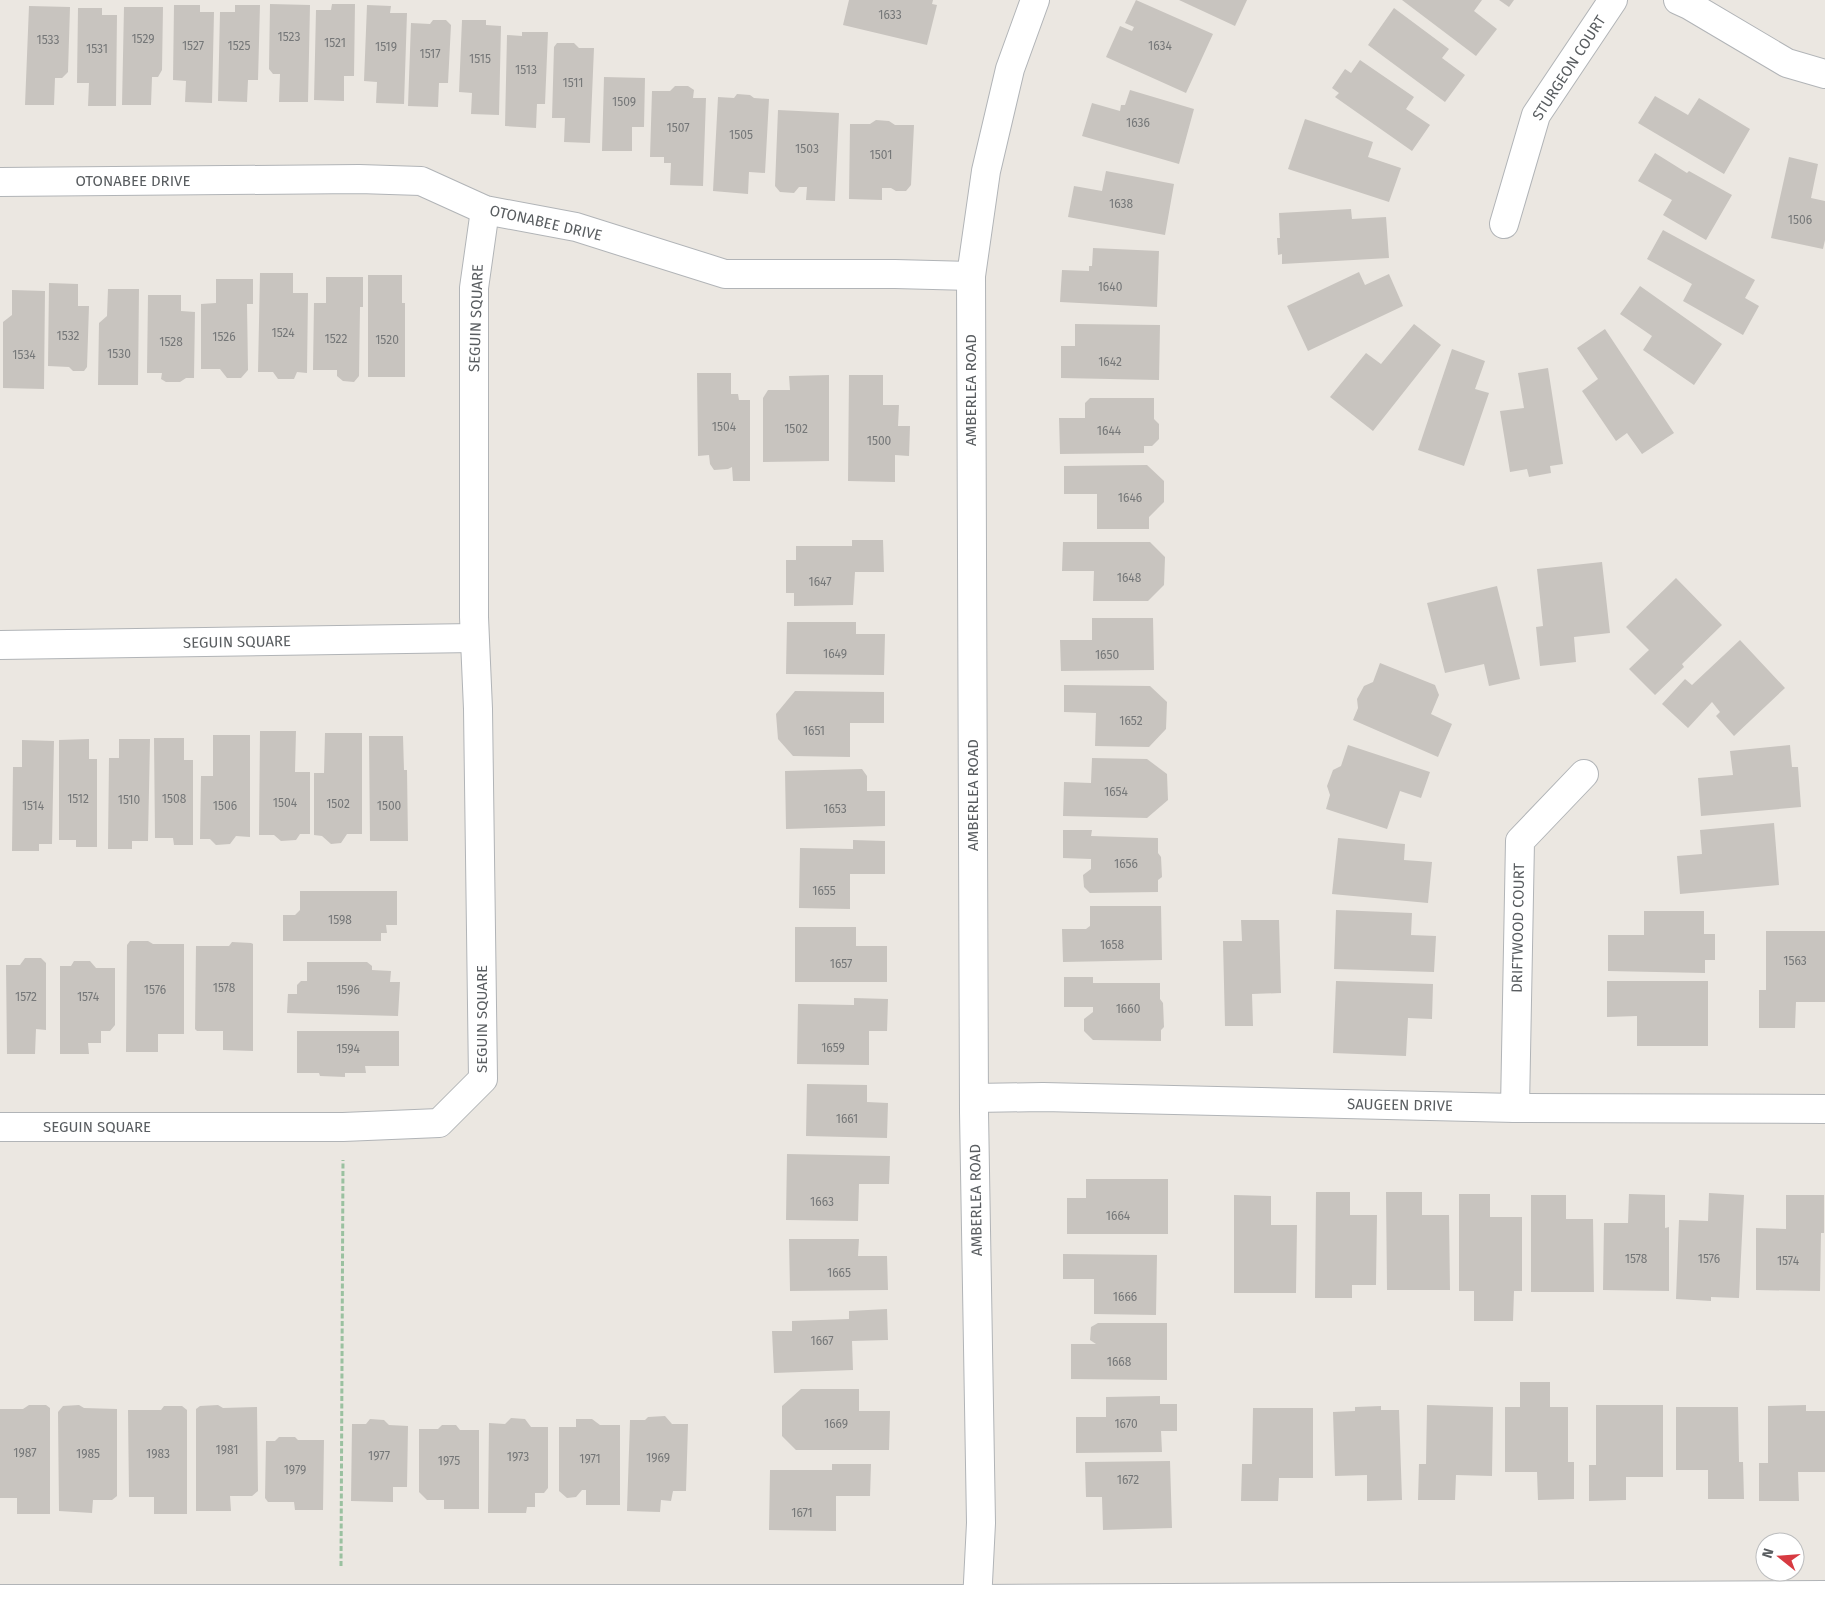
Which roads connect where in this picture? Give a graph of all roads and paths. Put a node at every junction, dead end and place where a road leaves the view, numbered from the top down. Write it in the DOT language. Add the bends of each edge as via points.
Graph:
graph roads {
  1 [pos="1035,0"];
  2 [pos="1613,0"];
  3 [pos="1678,0"];
  4 [pos="1825,74"];
  5 [pos="0,182"];
  6 [pos="485,210"];
  7 [pos="1504,224"];
  8 [pos="971,276"];
  9 [pos="474,638"];
  10 [pos="0,646"];
  11 [pos="1584,774"];
  12 [pos="974,1098"];
  13 [pos="1515,1108"];
  14 [pos="1825,1108"];
  15 [pos="0,1126"];
  16 [pos="343,1127"];
  17 [pos="1825,1595"];
  18 [pos="0,1598"];
  19 [pos="341,1599"];
  20 [pos="977,1600"];
  1 -- 8 [label="street, AMBERLEA ROAD" via="1010,69 986,171"];
  2 -- 7 [label="street, STURGEON COURT" via="1536,115"];
  3 -- 4 [label="street" via="1787,63"];
  5 -- 6 [label="street, OTONABEE DRIVE" via="420,181"];
  6 -- 8 [label="street, OTONABEE DRIVE" via="576,227 725,274"];
  6 -- 9 [label="street, SEGUIN SQUARE" via="474,288"];
  8 -- 12 [label="street, AMBERLEA ROAD"];
  9 -- 10 [label="street, SEGUIN SQUARE"];
  9 -- 16 [label="street, SEGUIN SQUARE" via="478,709 483,1079 439,1123"];
  11 -- 13 [label="street, DRIFTWOOD COURT" via="1520,841"];
  12 -- 13 [label="street, SAUGEEN DRIVE"];
  12 -- 20 [label="street, AMBERLEA ROAD" via="980,1524"];
  13 -- 14 [label="street, SAUGEEN DRIVE"];
  15 -- 16 [label="street, SEGUIN SQUARE"];
  16 -- 19 [label="path"];
  17 -- 20 [label="street"];
  18 -- 19 [label="street"];
  19 -- 20 [label="street"];
}
